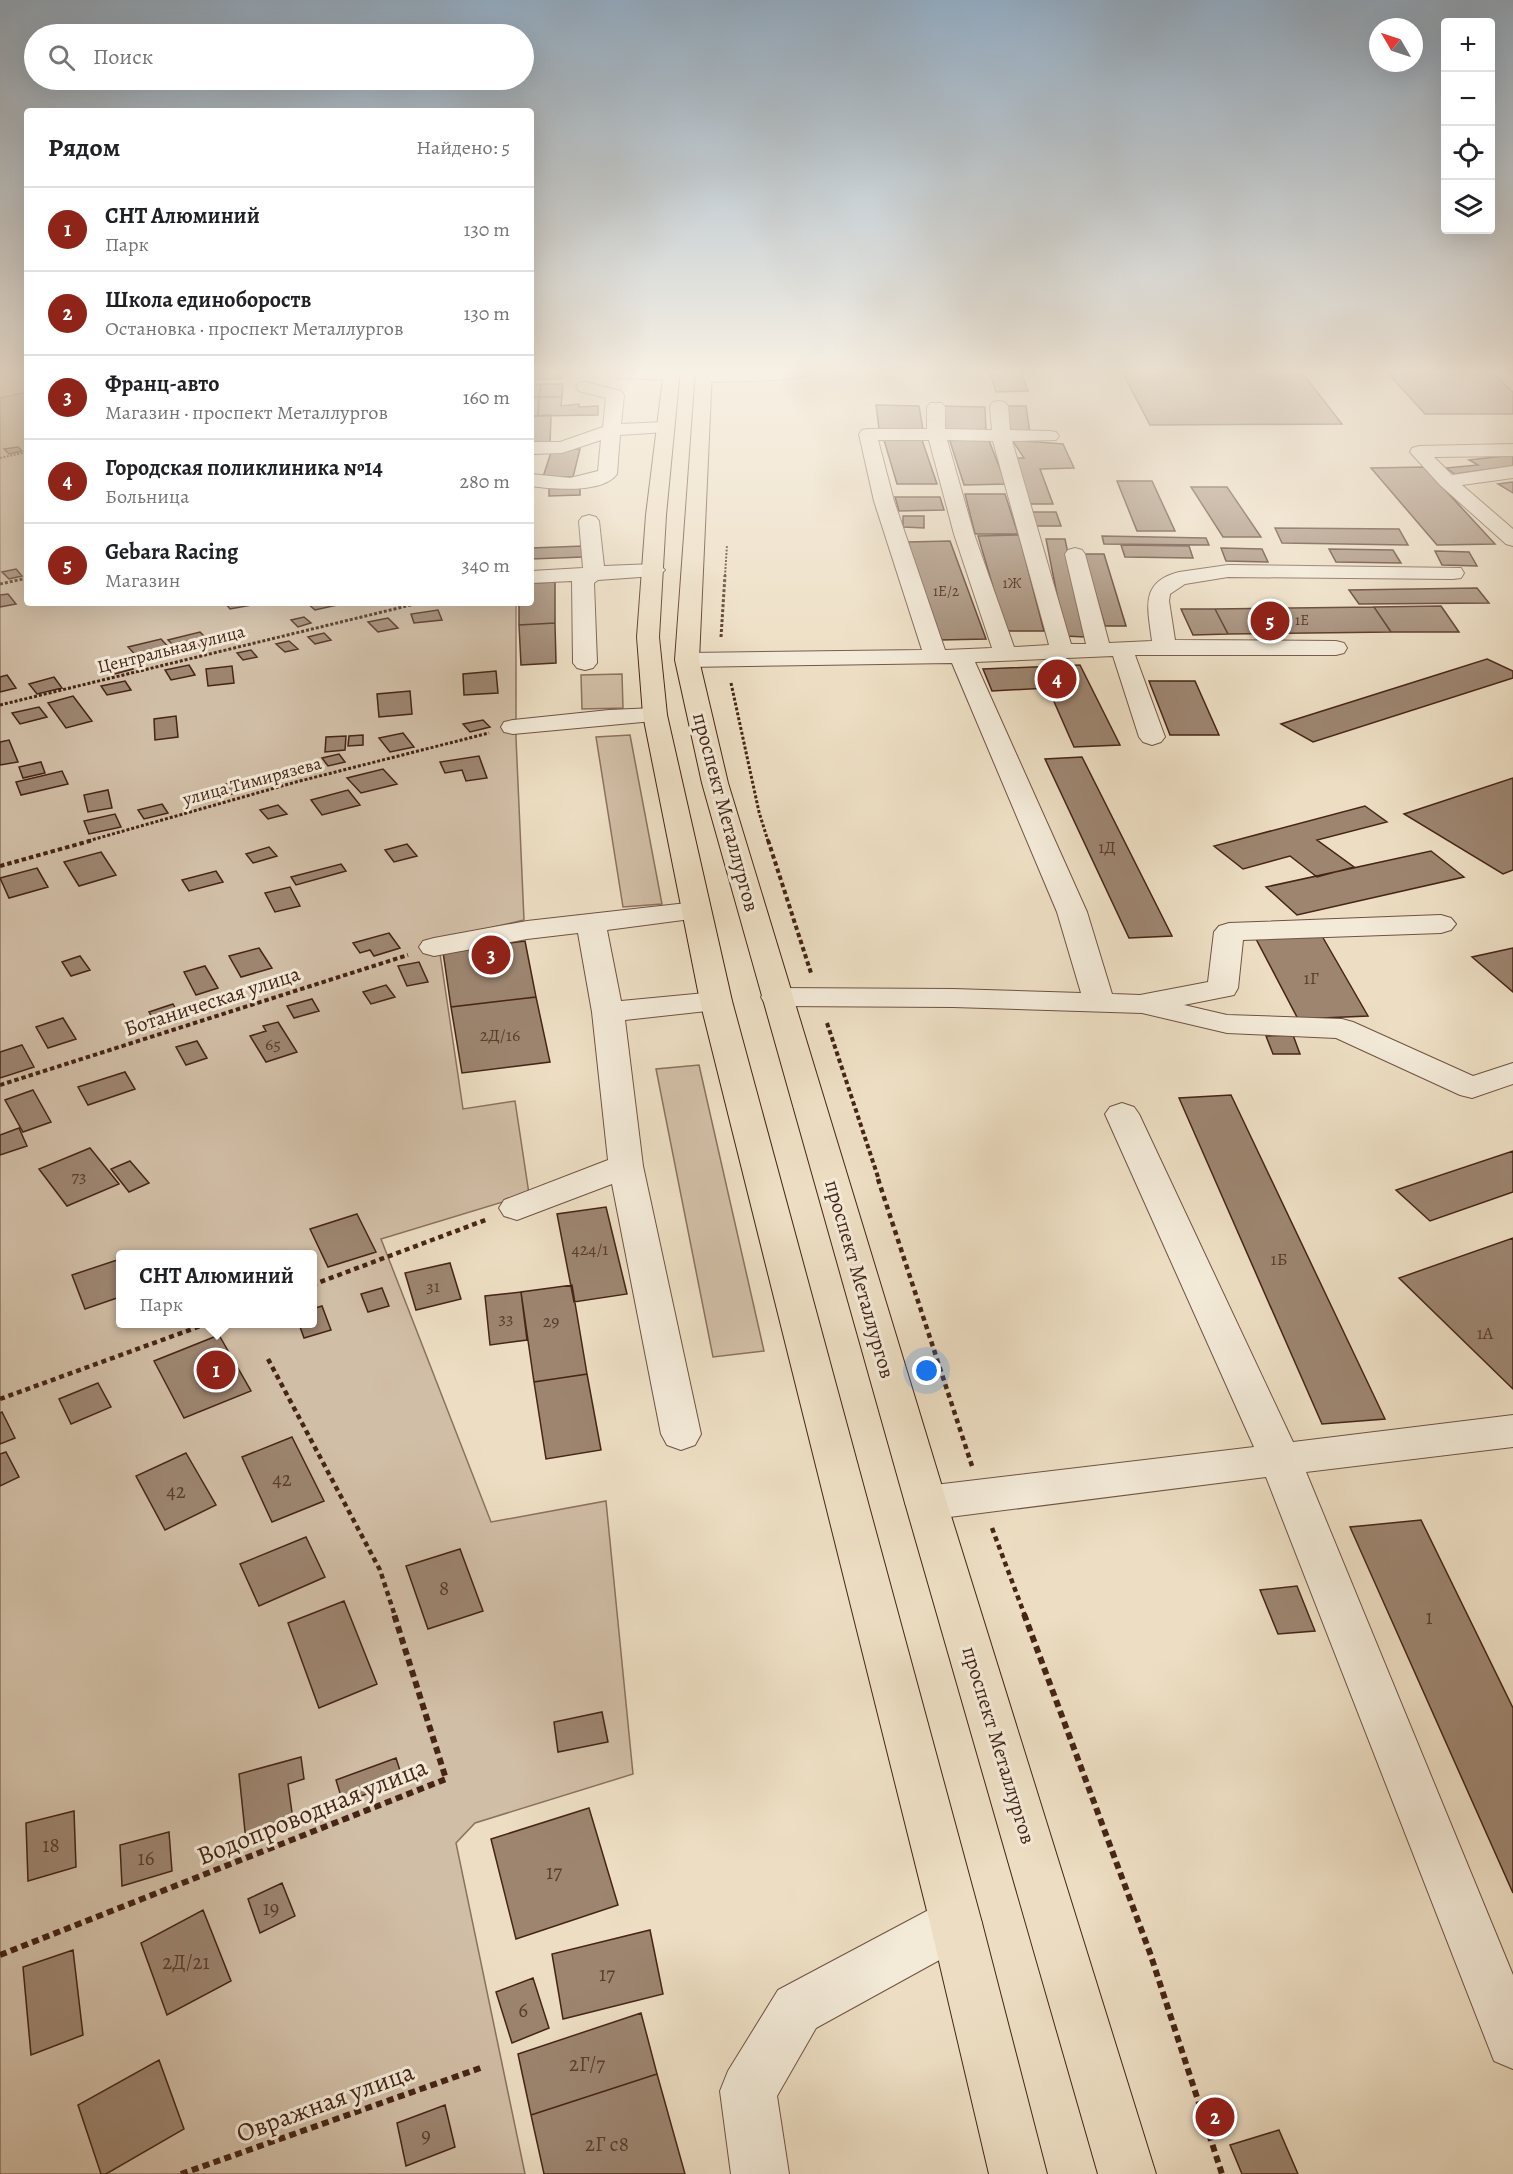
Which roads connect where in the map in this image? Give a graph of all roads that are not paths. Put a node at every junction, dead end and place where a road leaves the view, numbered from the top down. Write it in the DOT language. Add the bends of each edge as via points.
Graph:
graph roads {
  1 [pos="608,471"];
  2 [pos="660,471"];
  3 [pos="688,471"];
  4 [pos="877,471"];
  5 [pos="946,471"];
  6 [pos="1011,471"];
  7 [pos="1438,471"];
  8 [pos="1513,472"];
  9 [pos="534,481"];
  10 [pos="1447,481"];
  11 [pos="588,521"];
  12 [pos="1513,540"];
  13 [pos="1076,554"];
  14 [pos="654,570"];
  15 [pos="594,572"];
  16 [pos="1453,573"];
  17 [pos="534,576"];
  18 [pos="1164,647"];
  19 [pos="1336,648"];
  20 [pos="1111,650"];
  21 [pos="1062,651"];
  22 [pos="1005,653"];
  23 [pos="948,656"];
  24 [pos="706,660"];
  25 [pos="585,663"];
  26 [pos="655,716"];
  27 [pos="513,727"];
  28 [pos="1152,737"];
  29 [pos="696,911"];
  30 [pos="591,924"];
  31 [pos="1441,924"];
  32 [pos="434,947"];
  33 [pos="776,997"];
  34 [pos="716,1001"];
  35 [pos="1100,1004"];
  36 [pos="1140,1004"];
  37 [pos="609,1012"];
  38 [pos="1513,1072"];
  39 [pos="1122,1114"];
  40 [pos="626,1166"];
  41 [pos="517,1208"];
  42 [pos="1513,1431"];
  43 [pos="681,1434"];
  44 [pos="1280,1459"];
  45 [pos="926,1503"];
  46 [pos="956,1923"];
  47 [pos="1511,2033"];
  48 [pos="760,2174"];
  49 [pos="1018,2174"];
  50 [pos="1127,2174"];
  1 -- 9 [label="lane" via="593,482"];
  2 -- 14 [label="main road"];
  3 -- 24 [label="main road, проспект Металлургов" via="687,638"];
  4 -- 23 [label="lane" via="884,501"];
  5 -- 22 [label="lane"];
  6 -- 21 [label="lane"];
  7 -- 10 [label="lane"];
  8 -- 10 [label="lane"];
  10 -- 12 [label="lane"];
  11 -- 15 [label="lane"];
  13 -- 20 [label="lane"];
  14 -- 15 [label="lane"];
  14 -- 26 [label="main road" via="648,637"];
  15 -- 17 [label="lane"];
  15 -- 25 [label="lane" via="584,581"];
  16 -- 18 [label="lane" via="1228,571 1179,578 1160,591"];
  18 -- 19 [label="lane"];
  18 -- 20 [label="lane"];
  20 -- 21 [label="lane"];
  20 -- 28 [label="lane"];
  21 -- 22 [label="lane"];
  22 -- 23 [label="lane"];
  23 -- 24 [label="lane"];
  23 -- 35 [label="lane" via="1072,912"];
  24 -- 33 [label="main road, проспект Металлургов" via="715,783"];
  26 -- 27 [label="lane"];
  26 -- 29 [label="main road"];
  29 -- 30 [label="lane"];
  29 -- 34 [label="main road"];
  30 -- 32 [label="lane" via="526,930"];
  30 -- 37 [label="lane"];
  31 -- 36 [label="lane" via="1229,932 1223,988"];
  33 -- 35 [label="lane"];
  33 -- 45 [label="main road, проспект Металлургов"];
  34 -- 37 [label="lane"];
  34 -- 46 [label="main road"];
  35 -- 36 [label="lane"];
  36 -- 38 [label="lane" via="1227,1024 1341,1029 1472,1088"];
  37 -- 40 [label="lane"];
  39 -- 44 [label="lane"];
  40 -- 41 [label="lane"];
  40 -- 43 [label="lane"];
  42 -- 44 [label="lane"];
  44 -- 45 [label="lane"];
  44 -- 47 [label="lane"];
  45 -- 50 [label="main road, проспект Металлургов"];
  46 -- 48 [label="lane" via="797,2008 748,2091"];
  46 -- 49 [label="main road"];
}
